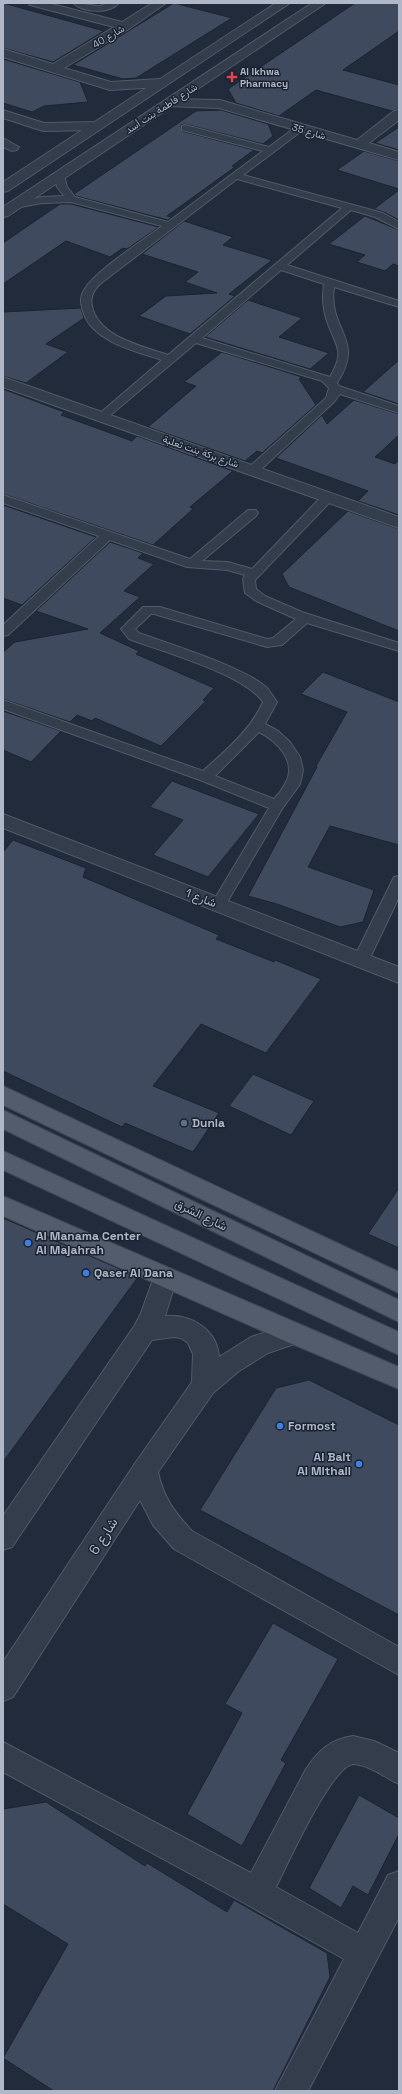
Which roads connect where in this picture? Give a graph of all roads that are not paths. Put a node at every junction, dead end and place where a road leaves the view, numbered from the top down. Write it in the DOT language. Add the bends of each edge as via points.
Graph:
graph roads {
  1 [pos="34,3"];
  2 [pos="77,3"];
  3 [pos="115,3"];
  4 [pos="160,3"];
  5 [pos="284,3"];
  6 [pos="320,3"];
  7 [pos="125,26"];
  8 [pos="3,53"];
  9 [pos="54,69"];
  10 [pos="203,81"];
  11 [pos="160,83"];
  12 [pos="110,86"];
  13 [pos="169,103"];
  14 [pos="128,104"];
  15 [pos="220,104"];
  16 [pos="3,114"];
  17 [pos="399,114"];
  18 [pos="97,126"];
  19 [pos="43,127"];
  20 [pos="185,128"];
  21 [pos="300,128"];
  22 [pos="359,144"];
  23 [pos="270,150"];
  24 [pos="59,152"];
  25 [pos="399,156"];
  26 [pos="59,175"];
  27 [pos="236,176"];
  28 [pos="3,188"];
  29 [pos="71,199"];
  30 [pos="15,205"];
  31 [pos="349,207"];
  32 [pos="3,213"];
  33 [pos="168,225"];
  34 [pos="399,226"];
  35 [pos="280,266"];
  36 [pos="330,282"];
  37 [pos="399,304"];
  38 [pos="194,339"];
  39 [pos="170,359"];
  40 [pos="3,382"];
  41 [pos="334,386"];
  42 [pos="399,410"];
  43 [pos="103,416"];
  44 [pos="253,470"];
  45 [pos="328,497"];
  46 [pos="3,499"];
  47 [pos="252,513"];
  48 [pos="399,523"];
  49 [pos="107,536"];
  50 [pos="191,564"];
  51 [pos="254,574"];
  52 [pos="306,617"];
  53 [pos="3,632"];
  54 [pos="399,647"];
  55 [pos="3,704"];
  56 [pos="257,726"];
  57 [pos="205,777"];
  58 [pos="277,806"];
  59 [pos="3,821"];
  60 [pos="399,881"];
  61 [pos="218,905"];
  62 [pos="361,960"];
  63 [pos="399,975"];
  64 [pos="3,1095"];
  65 [pos="3,1119"];
  66 [pos="3,1160"];
  67 [pos="3,1206"];
  68 [pos="165,1278"];
  69 [pos="399,1282"];
  70 [pos="399,1312"];
  71 [pos="144,1332"];
  72 [pos="294,1334"];
  73 [pos="399,1344"];
  74 [pos="399,1378"];
  75 [pos="204,1385"];
  76 [pos="145,1470"];
  77 [pos="3,1538"];
  78 [pos="399,1662"];
  79 [pos="3,1687"];
  80 [pos="3,1756"];
  81 [pos="399,1769"];
  82 [pos="399,1886"];
  83 [pos="257,1893"];
  84 [pos="363,1953"];
  85 [pos="290,2091"];
  1 -- 7 [label="street"];
  2 -- 3 [label="lane" via="99,10"];
  4 -- 7 [label="street, شارع 40"];
  5 -- 11 [label="street, شارع فاطمة بنت أسد"];
  6 -- 10 [label="street, شارع فاطمة بنت أسد"];
  7 -- 9 [label="street, شارع 40"];
  8 -- 9 [label="street"];
  9 -- 12 [label="street"];
  10 -- 13 [label="street, شارع فاطمة بنت أسد"];
  10 -- 15 [label="street" via="208,93"];
  11 -- 12 [label="street"];
  11 -- 14 [label="street, شارع فاطمة بنت أسد"];
  12 -- 14 [label="street" via="121,94"];
  13 -- 15 [label="street, شارع 35"];
  13 -- 26 [label="street, شارع فاطمة بنت أسد"];
  14 -- 18 [label="street, شارع فاطمة بنت أسد"];
  15 -- 21 [label="street, شارع 35"];
  16 -- 19 [label="street"];
  17 -- 22 [label="street"];
  18 -- 19 [label="street"];
  18 -- 24 [label="street, شارع فاطمة بنت أسد"];
  19 -- 24 [label="street" via="54,139"];
  20 -- 23 [label="lane"];
  21 -- 22 [label="street, شارع 35"];
  21 -- 23 [label="lane"];
  22 -- 25 [label="street, شارع 35"];
  23 -- 27 [label="lane"];
  24 -- 28 [label="street, شارع فاطمة بنت أسد"];
  26 -- 29 [label="lane" via="62,187"];
  26 -- 30 [label="street, شارع فاطمة بنت أسد"];
  27 -- 31 [label="lane"];
  27 -- 33 [label="lane"];
  29 -- 30 [label="lane" via="42,200"];
  29 -- 33 [label="lane"];
  30 -- 32 [label="street, شارع فاطمة بنت أسد"];
  31 -- 34 [label="lane" via="379,215"];
  31 -- 35 [label="lane"];
  33 -- 39 [label="lane" via="88,291 86,304 90,317 100,330 117,340"];
  35 -- 36 [label="lane"];
  35 -- 38 [label="lane"];
  36 -- 37 [label="lane"];
  36 -- 41 [label="lane" via="327,294 330,318 343,344 344,354"];
  38 -- 39 [label="lane"];
  38 -- 41 [label="lane" via="326,379"];
  39 -- 43 [label="lane"];
  40 -- 43 [label="street, شارع بركة بنت ثعلبة"];
  41 -- 42 [label="lane"];
  41 -- 44 [label="lane" via="335,394 330,400"];
  43 -- 44 [label="street, شارع بركة بنت ثعلبة"];
  44 -- 45 [label="street, شارع بركة بنت ثعلبة"];
  45 -- 48 [label="street, شارع بركة بنت ثعلبة"];
  45 -- 51 [label="lane"];
  46 -- 49 [label="lane"];
  47 -- 50 [label="lane"];
  49 -- 50 [label="lane"];
  49 -- 53 [label="lane"];
  50 -- 51 [label="lane" via="228,566"];
  51 -- 52 [label="lane" via="248,584 254,596"];
  52 -- 54 [label="lane"];
  52 -- 56 [label="lane" via="277,642 267,644 155,610 148,610 128,629 134,636 217,667 251,683 263,692 270,702 266,714"];
  55 -- 57 [label="lane"];
  56 -- 57 [label="lane"];
  56 -- 58 [label="lane" via="285,745 293,757 296,770 293,784"];
  57 -- 58 [label="lane"];
  58 -- 61 [label="lane"];
  59 -- 61 [label="street, شارع 1"];
  60 -- 62 [label="lane"];
  61 -- 62 [label="street, شارع 1"];
  62 -- 63 [label="street, شارع 1"];
  64 -- 69 [label="main road"];
  65 -- 70 [label="main road, شارع الشرق"];
  66 -- 73 [label="main road"];
  67 -- 68 [label="main road"];
  68 -- 71 [label="street" via="153,1315"];
  68 -- 72 [label="main road"];
  71 -- 75 [label="street" via="159,1327 176,1326 192,1330 202,1342 206,1356"];
  71 -- 77 [label="street"];
  72 -- 74 [label="main road"];
  72 -- 75 [label="street, شارع 6" via="260,1345 230,1363"];
  75 -- 76 [label="street, شارع 6"];
  76 -- 78 [label="street" via="148,1490 157,1508 168,1525 183,1540"];
  76 -- 79 [label="street, شارع 6"];
  80 -- 83 [label="street"];
  81 -- 83 [label="street" via="367,1751 351,1749 336,1755 325,1765 316,1779"];
  82 -- 84 [label="street"];
  83 -- 84 [label="street"];
  84 -- 85 [label="street"];
}
